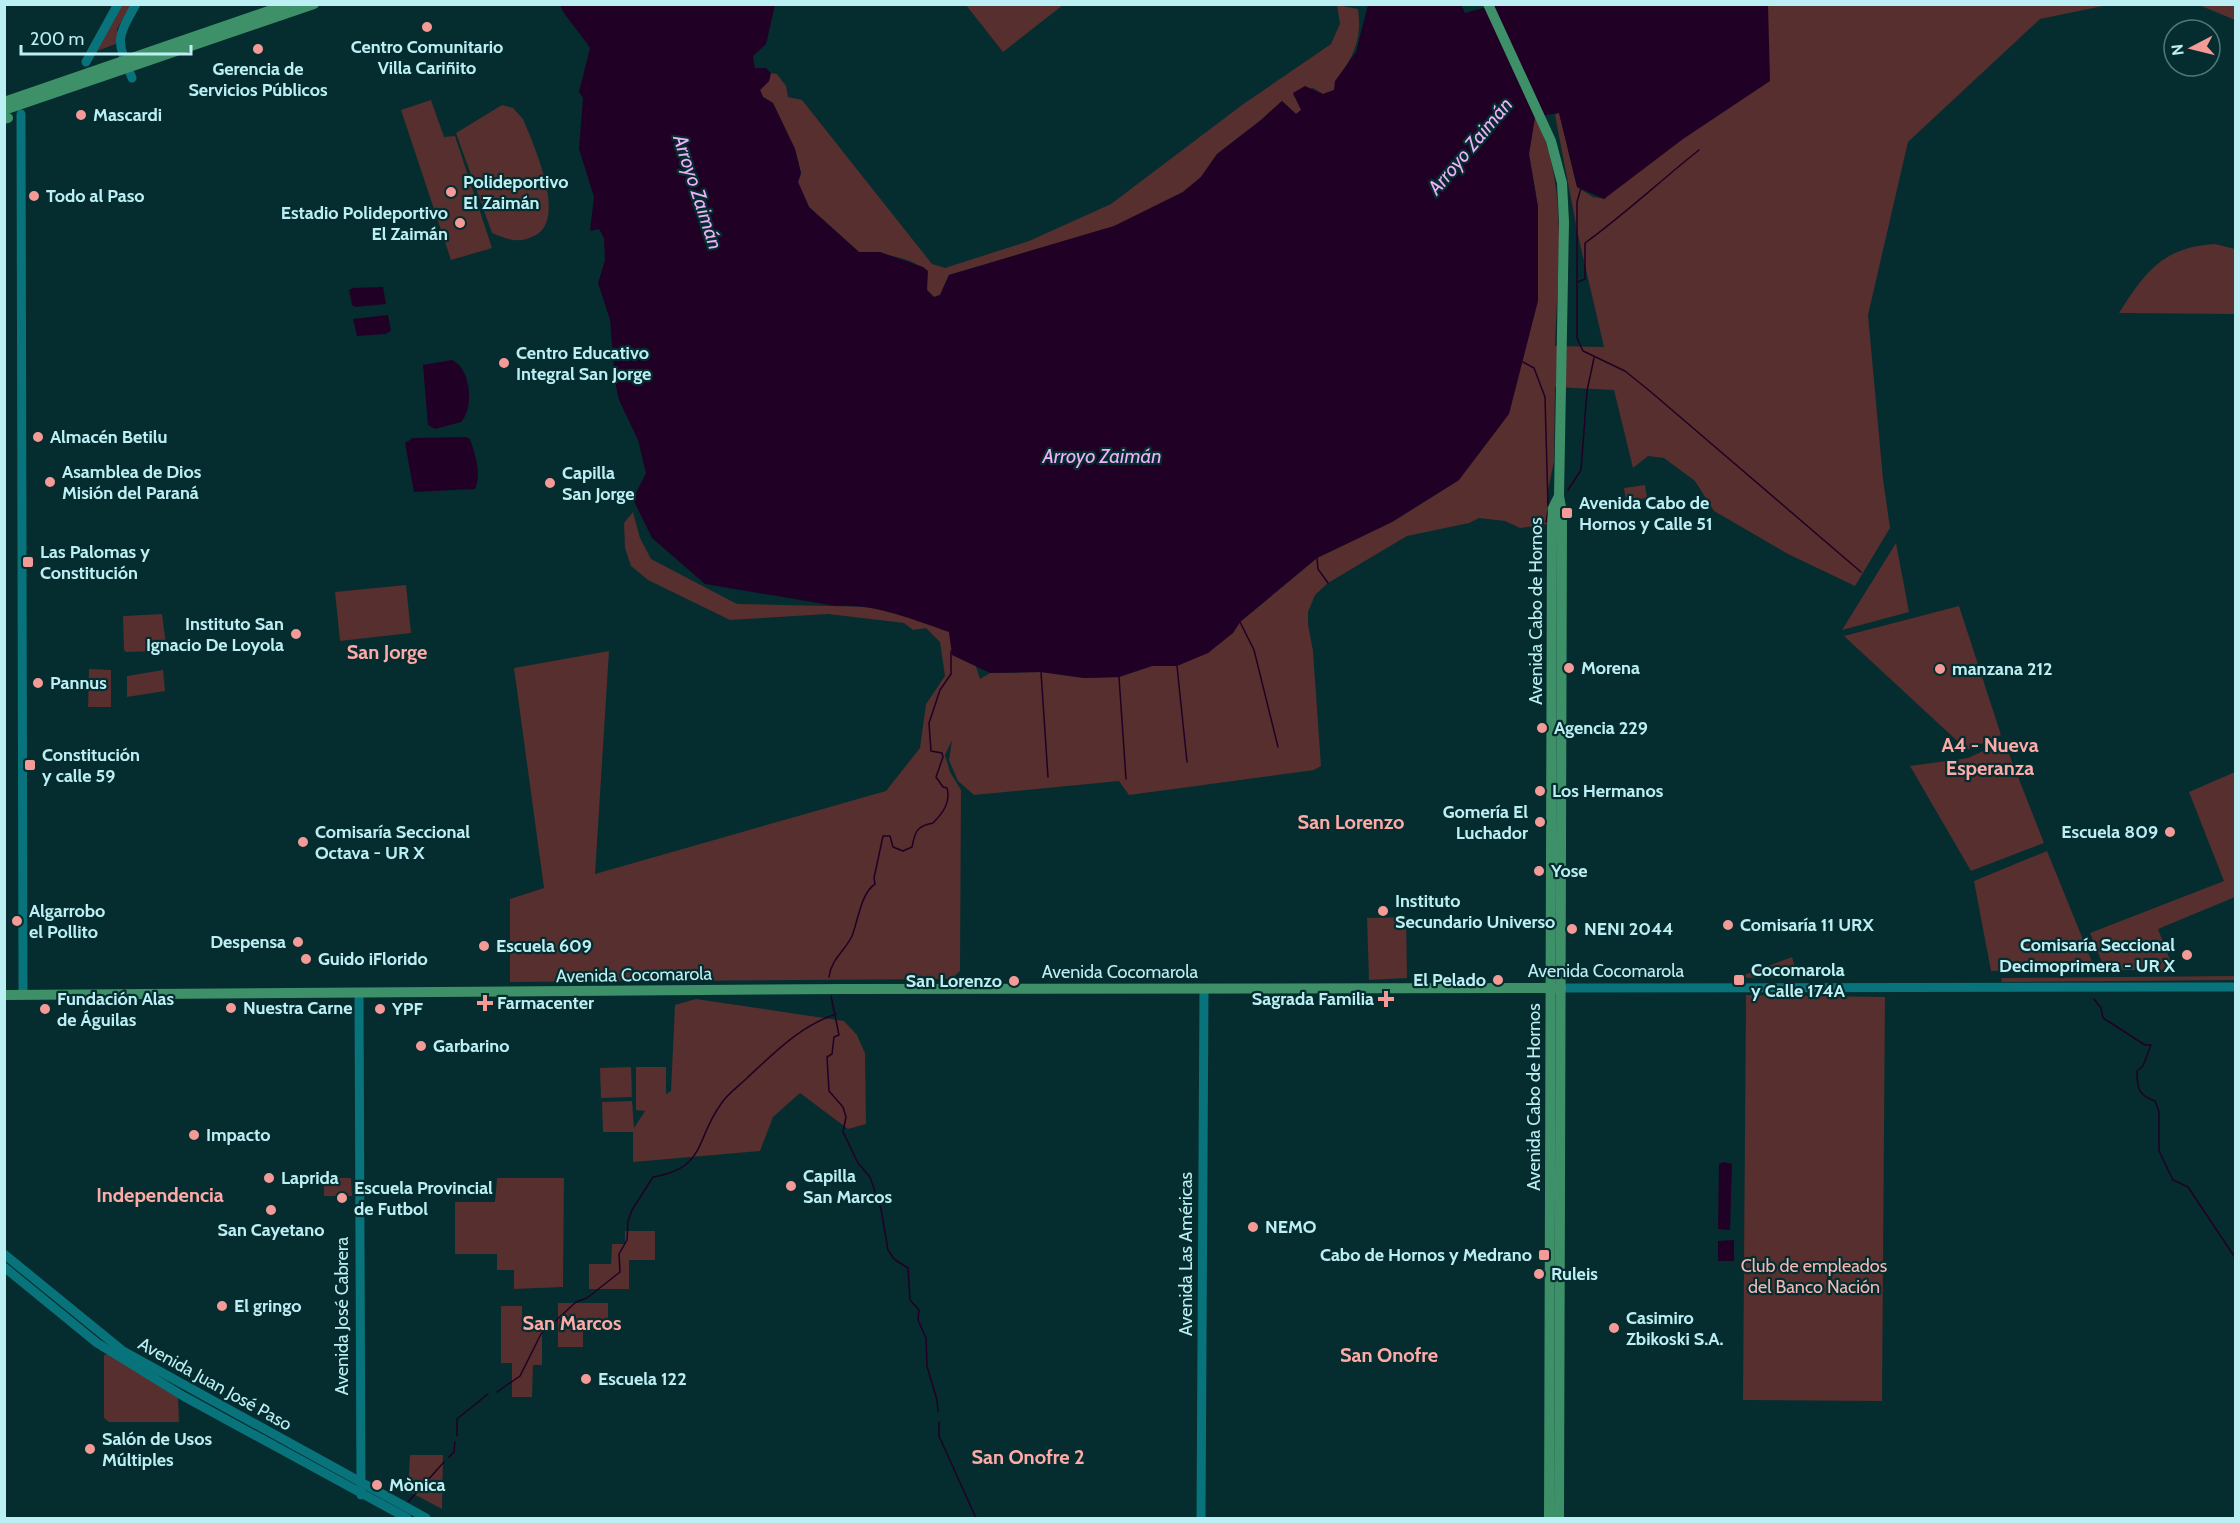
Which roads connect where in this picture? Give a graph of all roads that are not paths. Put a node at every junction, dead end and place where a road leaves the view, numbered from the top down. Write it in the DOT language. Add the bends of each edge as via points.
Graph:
graph roads {
  1 [pos="118,4"];
  2 [pos="136,4"];
  3 [pos="289,4"];
  4 [pos="314,4"];
  5 [pos="1488,4"];
  6 [pos="86,62"];
  7 [pos="127,64"];
  8 [pos="4,102"];
  9 [pos="21,114"];
  10 [pos="6,116"];
  11 [pos="2235,987"];
  12 [pos="1556,988"];
  13 [pos="1204,989"];
  14 [pos="359,994"];
  15 [pos="4,995"];
  16 [pos="23,995"];
  17 [pos="4,1254"];
  18 [pos="4,1267"];
  19 [pos="359,1483"];
  20 [pos="361,1495"];
  21 [pos="407,1518"];
  22 [pos="426,1518"];
  23 [pos="1201,1518"];
  24 [pos="1549,1518"];
  25 [pos="1559,1518"];
  1 -- 6 [label="main road"];
  2 -- 7 [label="main road" via="119,34"];
  3 -- 7 [label="main road"];
  4 -- 7 [label="main road"];
  5 -- 12 [label="main road, Avenida Cabo de Hornos" via="1544,123 1562,183"];
  7 -- 8 [label="main road"];
  7 -- 10 [label="main road"];
  9 -- 16 [label="main road"];
  11 -- 12 [label="main road, Avenida Cocomarola"];
  12 -- 13 [label="main road, Avenida Cocomarola"];
  12 -- 24 [label="main road, Avenida Cabo de Hornos"];
  12 -- 25 [label="main road, Avenida Cabo de Hornos"];
  13 -- 14 [label="main road, Avenida Cocomarola"];
  13 -- 23 [label="main road, Avenida Las Américas"];
  14 -- 16 [label="main road, Avenida Cocomarola"];
  14 -- 19 [label="main road, Avenida José Cabrera"];
  15 -- 16 [label="main road, Avenida Cocomarola"];
  17 -- 19 [label="main road, Avenida Juan José Paso" via="123,1351"];
  18 -- 20 [label="main road, Avenida Juan José Paso" via="97,1343 183,1396"];
  19 -- 20 [label="main road, Avenida José Cabrera"];
  19 -- 22 [label="main road, Avenida Juan José Paso"];
  20 -- 21 [label="main road, Avenida Juan José Paso"];
}
